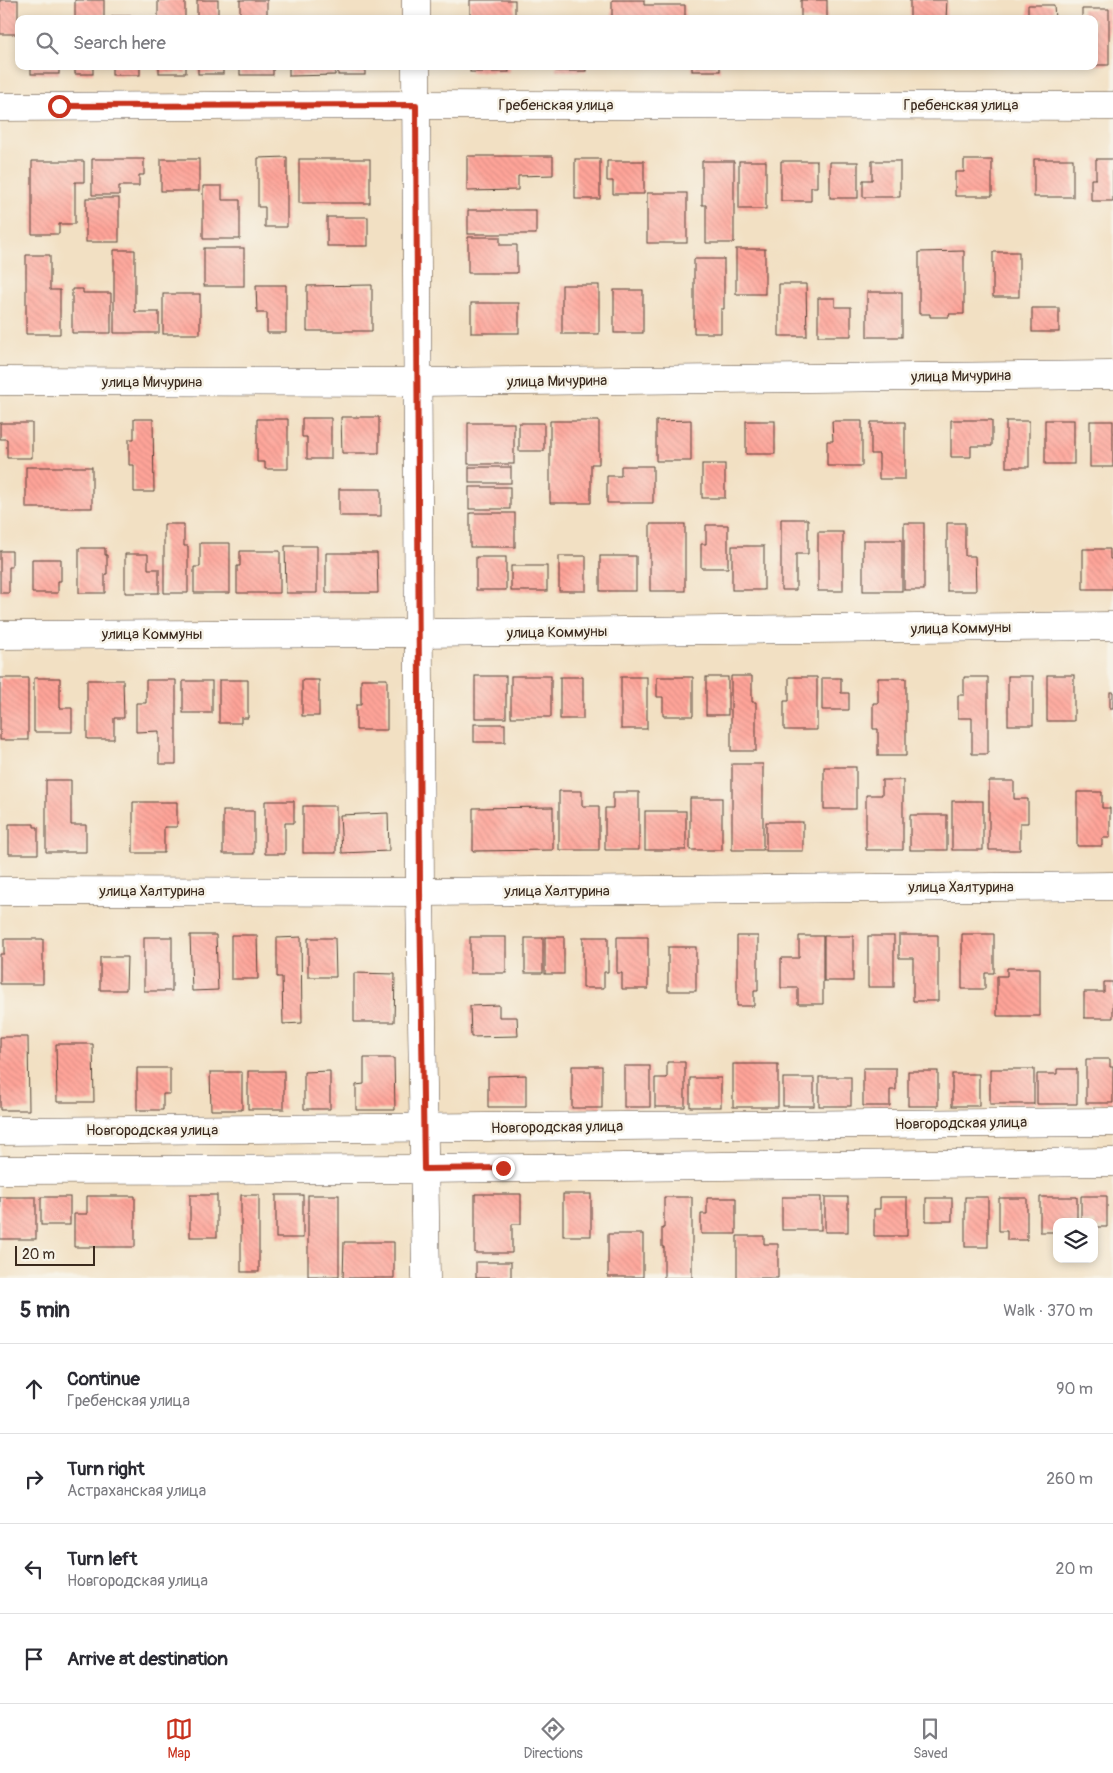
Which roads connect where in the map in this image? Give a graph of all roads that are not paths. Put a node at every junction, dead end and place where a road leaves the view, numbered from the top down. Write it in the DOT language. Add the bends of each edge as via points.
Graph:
graph roads {
  1 [pos="416,0"];
  2 [pos="416,15"];
  3 [pos="416,70"];
  4 [pos="416,105"];
  5 [pos="0,106"];
  6 [pos="1113,106"];
  7 [pos="1113,375"];
  8 [pos="0,381"];
  9 [pos="417,382"];
  10 [pos="1113,626"];
  11 [pos="419,633"];
  12 [pos="0,635"];
  13 [pos="1113,886"];
  14 [pos="0,891"];
  15 [pos="420,892"];
  16 [pos="1113,1122"];
  17 [pos="425,1128"];
  18 [pos="0,1131"];
  19 [pos="1113,1162"];
  20 [pos="424,1169"];
  21 [pos="0,1170"];
  22 [pos="426,1278"];
  1 -- 2 [label="street"];
  3 -- 4 [label="street"];
  4 -- 5 [label="street, Гребенская улица"];
  4 -- 6 [label="street, Гребенская улица"];
  4 -- 9 [label="street"];
  7 -- 9 [label="street, улица Мичурина"];
  8 -- 9 [label="street, улица Мичурина"];
  9 -- 11 [label="street"];
  10 -- 11 [label="street, улица Коммуны"];
  11 -- 12 [label="street, улица Коммуны"];
  11 -- 15 [label="street"];
  13 -- 15 [label="street, улица Халтурина"];
  14 -- 15 [label="street, улица Халтурина"];
  15 -- 17 [label="street"];
  16 -- 17 [label="street, Новгородская улица"];
  17 -- 18 [label="street, Новгородская улица"];
  17 -- 20 [label="street"];
  19 -- 20 [label="street"];
  20 -- 21 [label="street"];
  20 -- 22 [label="street"];
}
